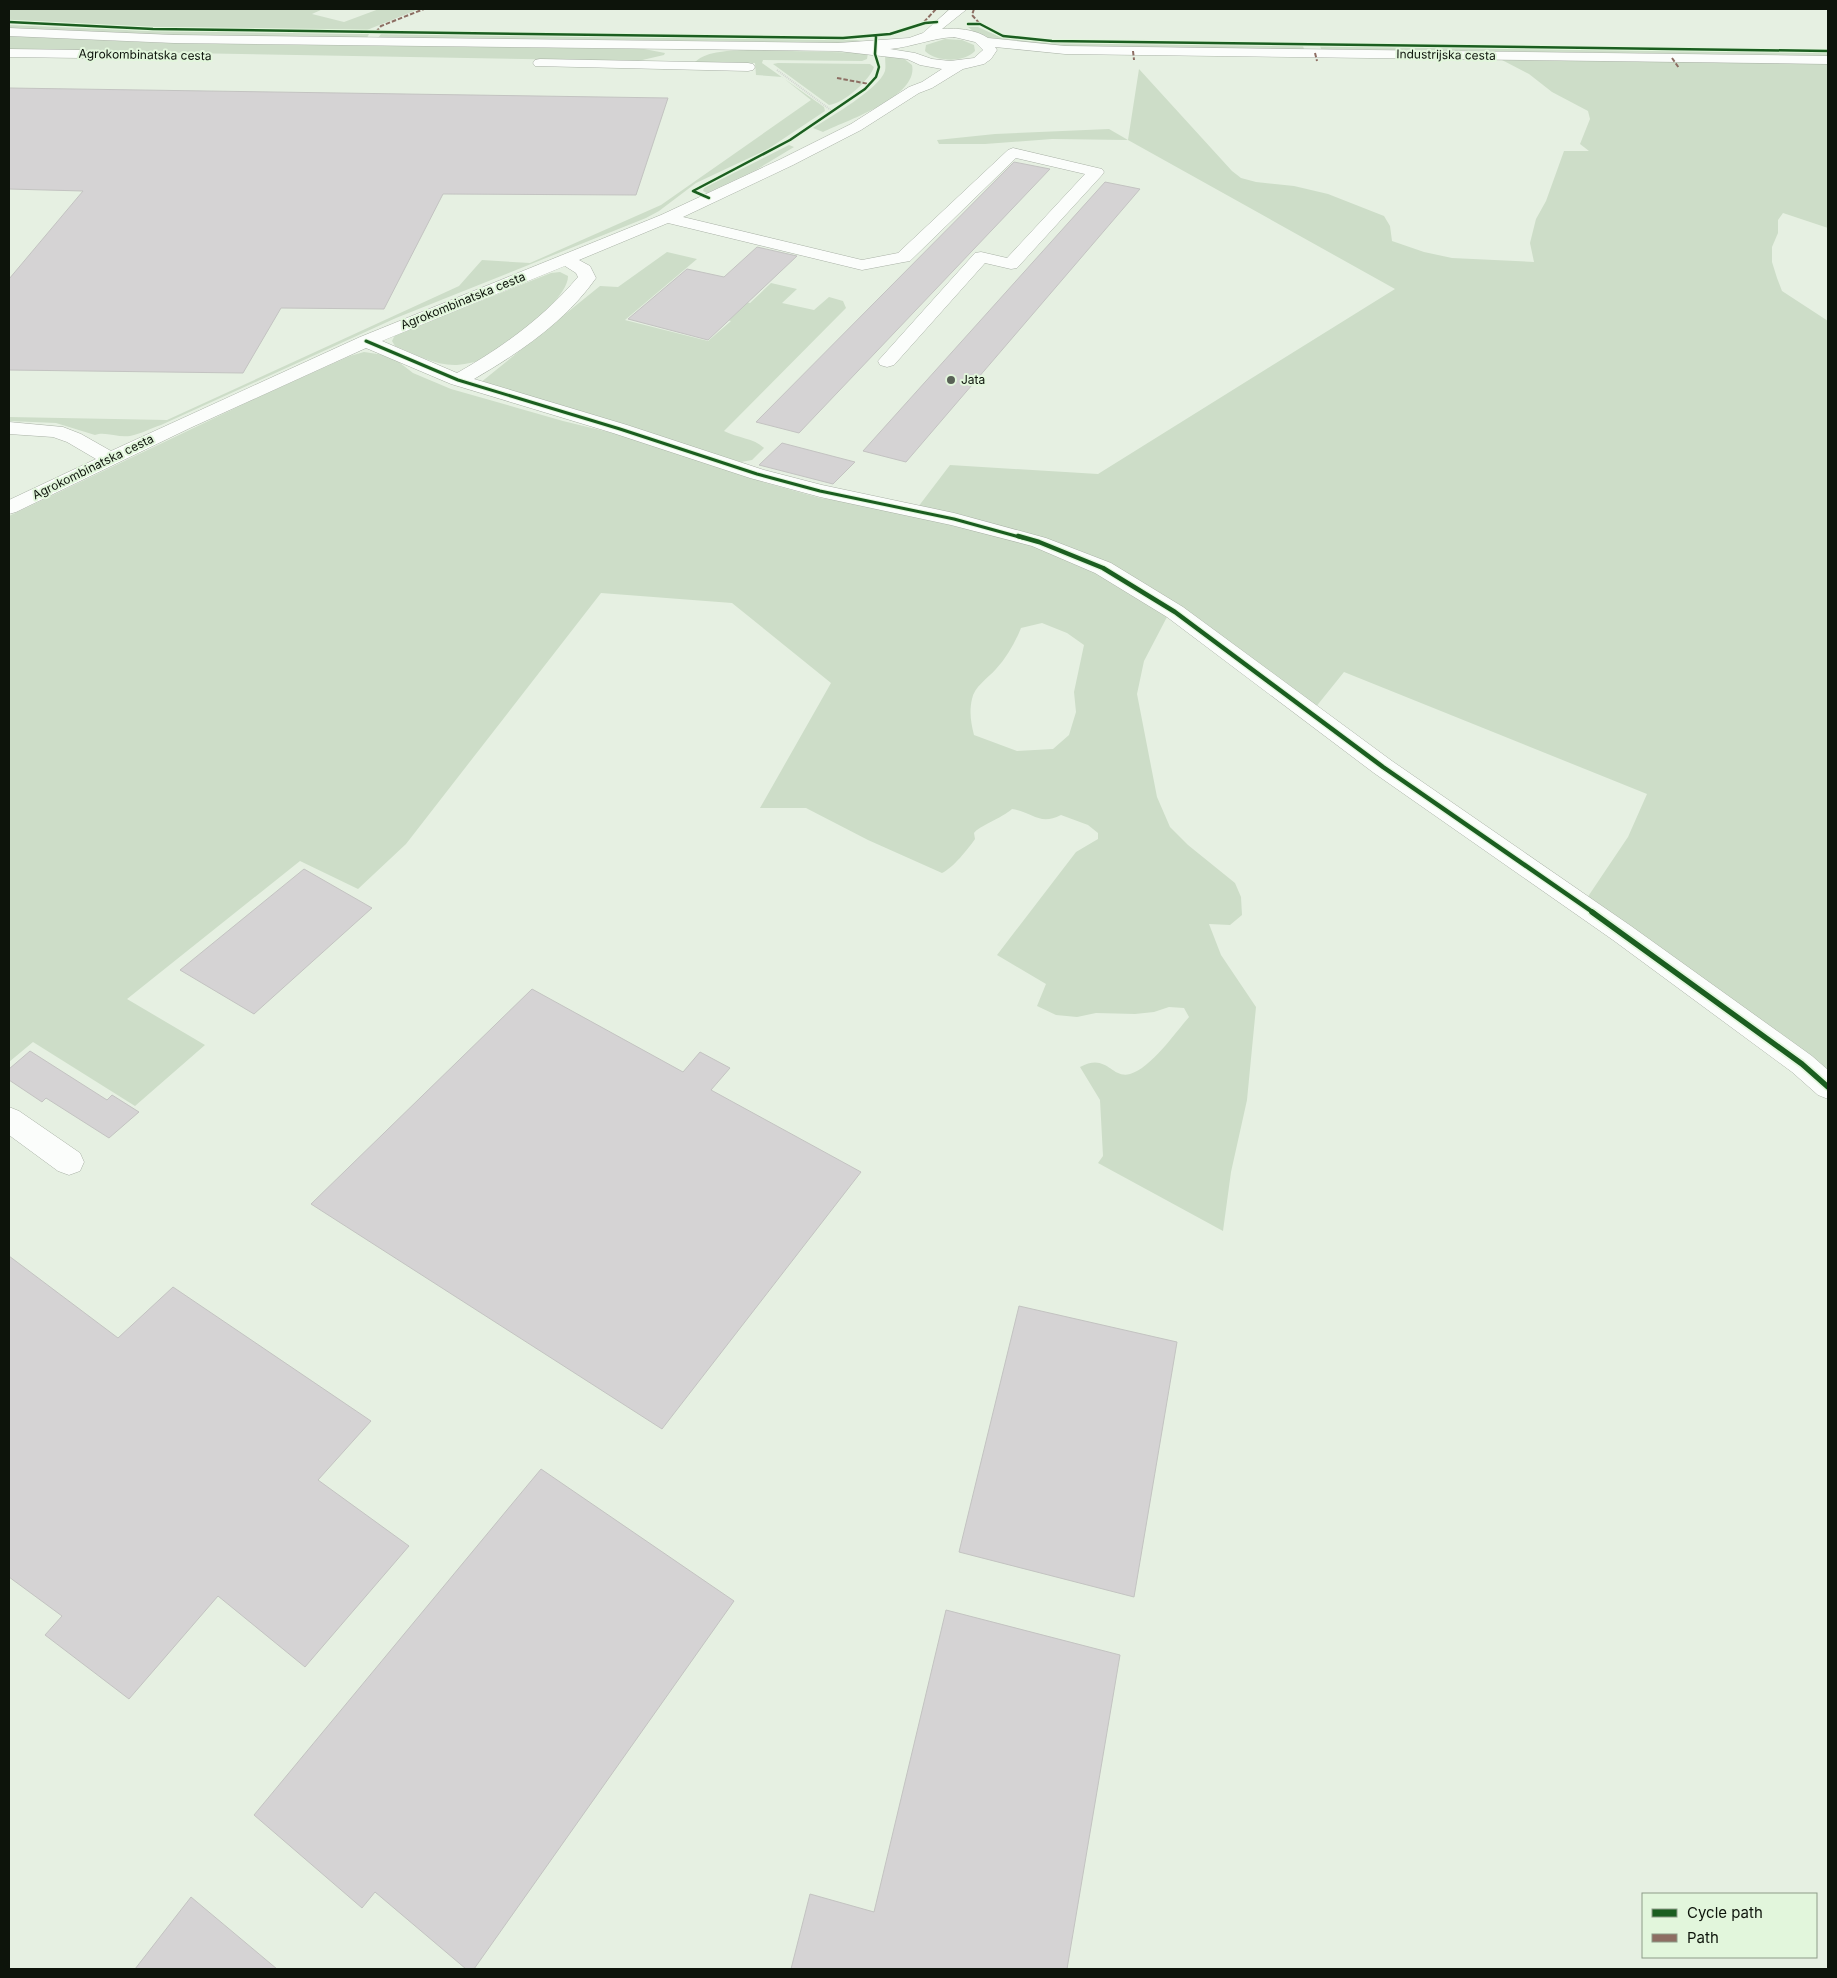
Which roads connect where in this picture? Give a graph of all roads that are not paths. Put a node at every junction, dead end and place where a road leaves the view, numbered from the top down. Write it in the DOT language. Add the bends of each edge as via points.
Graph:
graph roads {
  1 [pos="960,9"];
  2 [pos="9,32"];
  3 [pos="927,36"];
  4 [pos="970,36"];
  5 [pos="985,42"];
  6 [pos="689,46"];
  7 [pos="1065,50"];
  8 [pos="915,52"];
  9 [pos="9,53"];
  10 [pos="98,54"];
  11 [pos="984,58"];
  12 [pos="1828,60"];
  13 [pos="523,62"];
  14 [pos="959,65"];
  15 [pos="679,66"];
  16 [pos="748,67"];
  17 [pos="914,90"];
  18 [pos="668,218"];
  19 [pos="568,260"];
  20 [pos="366,341"];
  21 [pos="887,361"];
  22 [pos="458,380"];
  23 [pos="9,428"];
  24 [pos="109,458"];
  25 [pos="9,508"];
  26 [pos="1828,1087"];
  27 [pos="9,1120"];
  28 [pos="69,1162"];
  1 -- 3 [label="street"];
  1 -- 4 [label="street" via="964,31"];
  2 -- 6 [label="street" via="111,37 373,37"];
  3 -- 4 [label="street, Industrijska cesta"];
  3 -- 8 [label="street"];
  4 -- 5 [label="street, Industrijska cesta"];
  5 -- 7 [label="street, Industrijska cesta"];
  5 -- 11 [label="street" via="990,50"];
  6 -- 8 [label="street" via="838,47"];
  6 -- 15 [label="street"];
  7 -- 11 [label="street, Industrijska cesta"];
  7 -- 12 [label="street, Industrijska cesta" via="1313,49"];
  8 -- 14 [label="street" via="935,64"];
  8 -- 17 [label="street"];
  9 -- 10 [label="street, Agrokombinatska cesta"];
  11 -- 14 [label="street, Industrijska cesta"];
  13 -- 15 [label="street"];
  14 -- 17 [label="street, Agrokombinatska cesta"];
  15 -- 16 [label="street"];
  17 -- 18 [label="street, Agrokombinatska cesta" via="874,117 816,148"];
  18 -- 19 [label="street, Agrokombinatska cesta"];
  18 -- 21 [label="street" via="862,265 904,257 1013,153 1096,172 1011,264 981,257"];
  19 -- 20 [label="street, Agrokombinatska cesta"];
  19 -- 22 [label="street" via="584,270 587,278 573,295 540,327 489,363"];
  20 -- 22 [label="street"];
  20 -- 24 [label="street, Agrokombinatska cesta"];
  22 -- 26 [label="street" via="811,489 954,519 1039,542 1103,568 1175,612 1383,767 1622,932 1802,1064"];
  23 -- 24 [label="street" via="56,431"];
  24 -- 25 [label="street, Agrokombinatska cesta"];
  27 -- 28 [label="street"];
}
